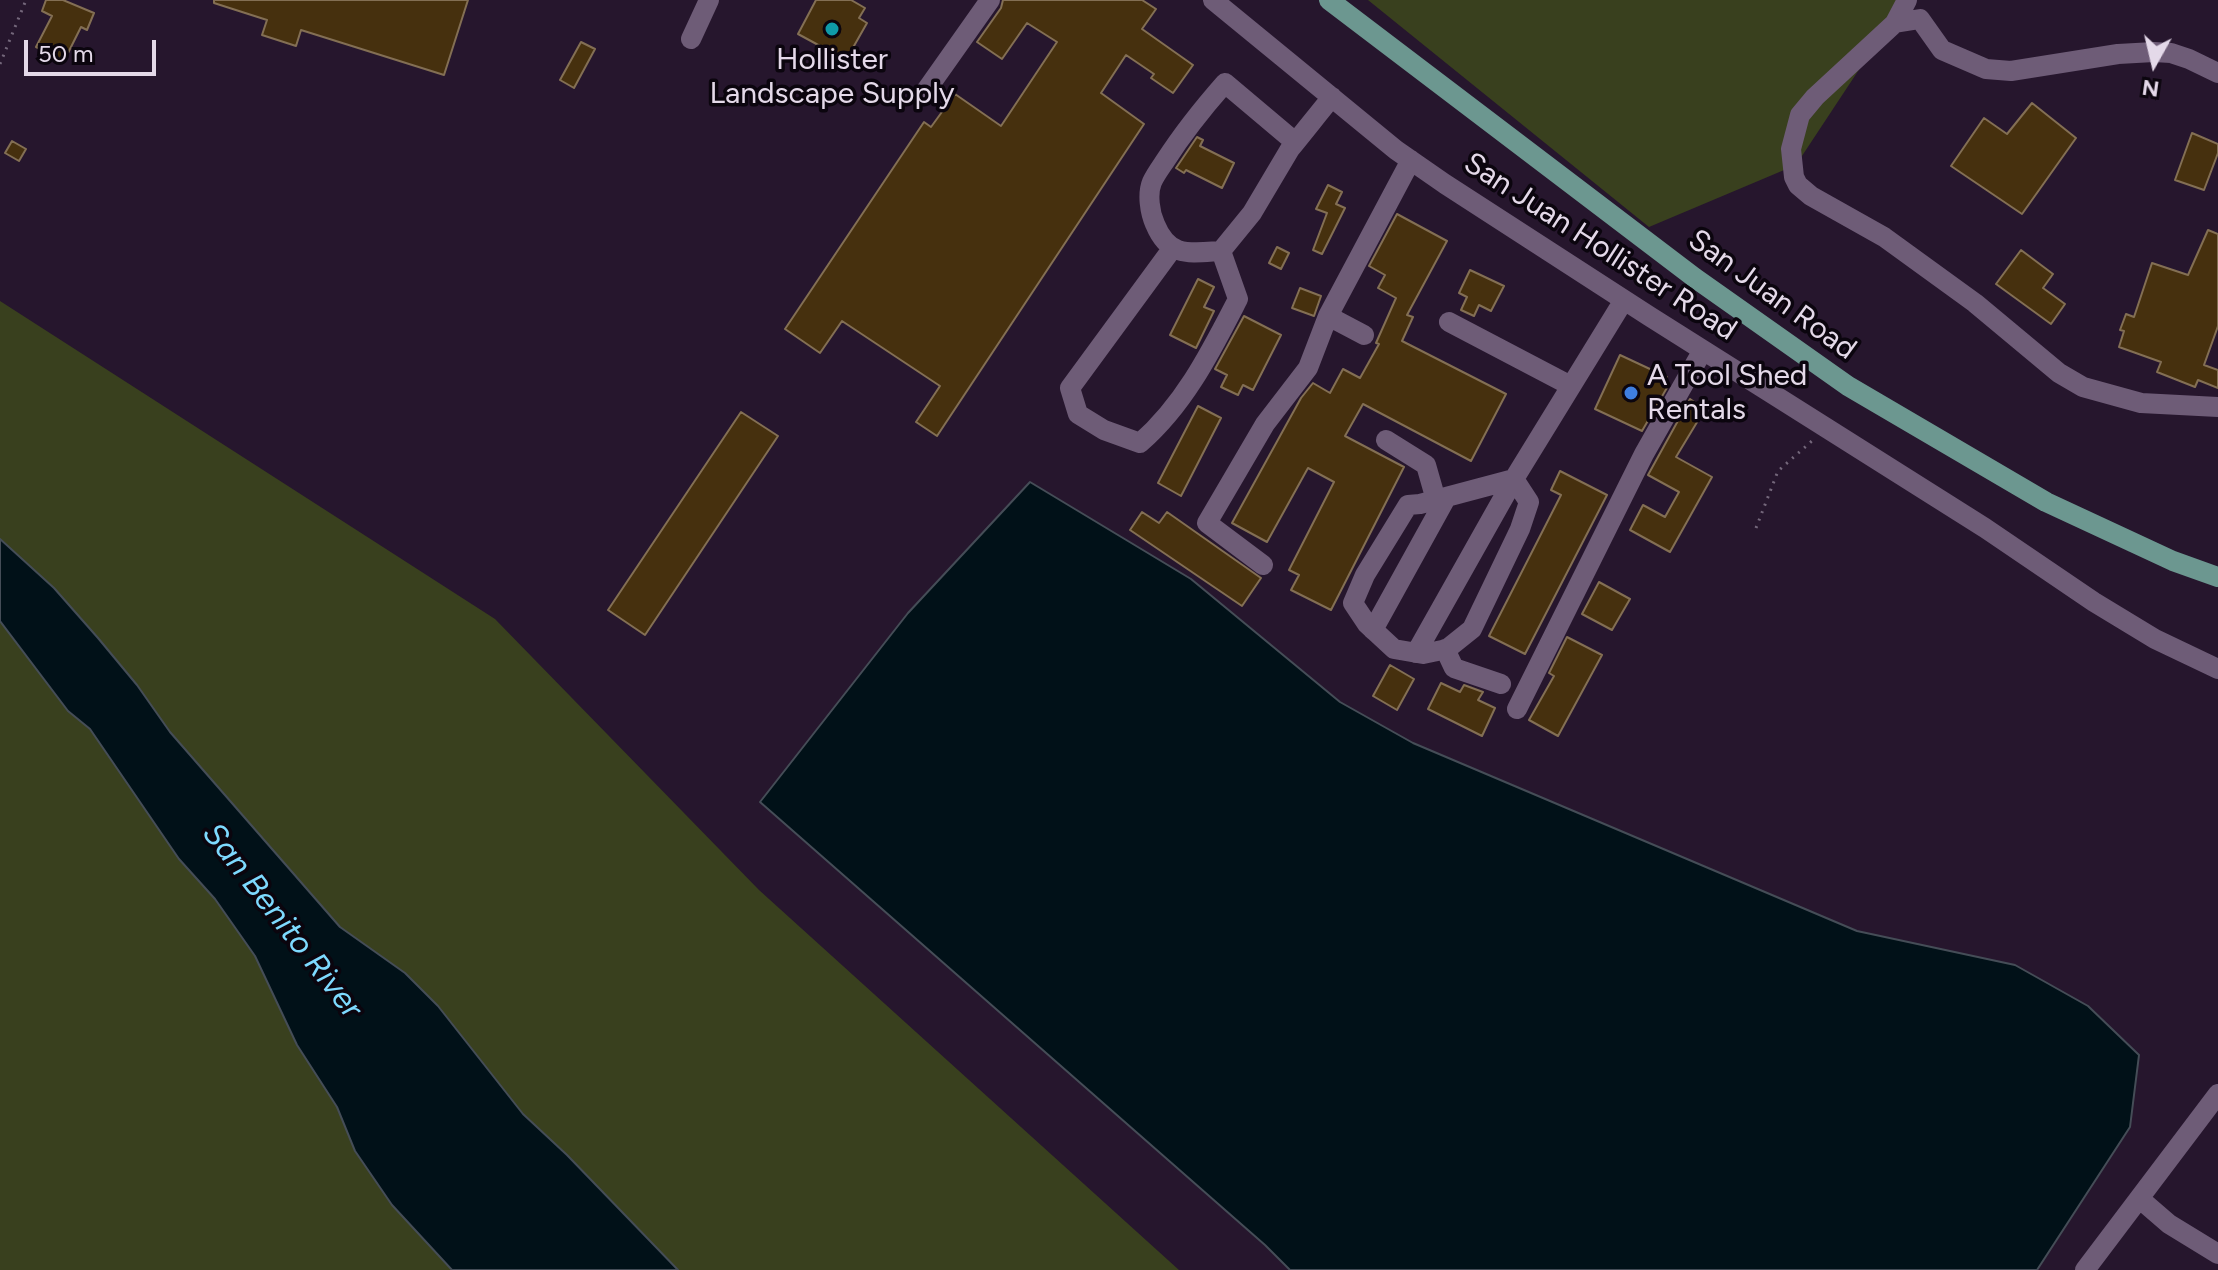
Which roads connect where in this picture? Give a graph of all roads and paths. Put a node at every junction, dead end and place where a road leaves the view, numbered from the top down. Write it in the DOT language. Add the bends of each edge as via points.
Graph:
graph roads {
  1 [pos="26,0"];
  2 [pos="709,0"];
  3 [pos="990,0"];
  4 [pos="1213,0"];
  5 [pos="1329,0"];
  6 [pos="1907,0"];
  7 [pos="1895,23"];
  8 [pos="691,39"];
  9 [pos="0,64"];
  10 [pos="2218,73"];
  11 [pos="925,92"];
  12 [pos="1332,97"];
  13 [pos="1295,142"];
  14 [pos="1411,160"];
  15 [pos="1172,249"];
  16 [pos="1221,251"];
  17 [pos="1624,300"];
  18 [pos="1328,316"];
  19 [pos="1449,322"];
  20 [pos="1364,335"];
  21 [pos="1703,350"];
  22 [pos="1571,386"];
  23 [pos="2218,407"];
  24 [pos="1829,428"];
  25 [pos="1386,440"];
  26 [pos="1514,479"];
  27 [pos="1441,499"];
  28 [pos="1756,528"];
  29 [pos="1263,565"];
  30 [pos="2218,577"];
  31 [pos="1373,630"];
  32 [pos="1445,649"];
  33 [pos="1416,653"];
  34 [pos="2218,669"];
  35 [pos="1501,684"];
  36 [pos="1517,709"];
  37 [pos="2217,1098"];
  38 [pos="2140,1199"];
  39 [pos="2218,1254"];
  40 [pos="2085,1270"];
  1 -- 9 [label="path"];
  2 -- 8 [label="street"];
  3 -- 11 [label="street"];
  4 -- 12 [label="street, San Juan Hollister Road"];
  5 -- 30 [label="main road, San Juan Road" via="1695,278 1848,386 2046,502"];
  6 -- 7 [label="street"];
  7 -- 10 [label="street" via="1920,19 1942,50 1986,69 2011,71 2154,52 2171,53"];
  7 -- 23 [label="street" via="1800,115 1791,149 1798,185 1884,237 2083,387 2141,403"];
  12 -- 13 [label="street"];
  12 -- 14 [label="street, San Juan Hollister Road"];
  13 -- 15 [label="street" via="1225,83 1188,125 1152,182 1153,218"];
  13 -- 16 [label="street" via="1252,213"];
  14 -- 17 [label="street, San Juan Hollister Road"];
  14 -- 18 [label="street"];
  15 -- 16 [label="street"];
  15 -- 16 [label="street" via="1070,388 1078,414 1140,443 1196,378 1238,299"];
  17 -- 21 [label="street, San Juan Hollister Road"];
  17 -- 22 [label="street"];
  18 -- 20 [label="street"];
  18 -- 29 [label="street" via="1308,368 1265,424 1207,523"];
  19 -- 22 [label="street"];
  21 -- 24 [label="street, San Juan Hollister Road"];
  21 -- 36 [label="street" via="1644,454"];
  22 -- 26 [label="street"];
  24 -- 28 [label="path" via="1778,471"];
  24 -- 34 [label="street, San Juan Hollister Road" via="2119,617"];
  25 -- 27 [label="street" via="1426,465"];
  26 -- 27 [label="street"];
  26 -- 32 [label="street" via="1529,502 1520,529 1472,629"];
  26 -- 33 [label="street"];
  27 -- 31 [label="street"];
  27 -- 31 [label="street" via="1408,505 1365,575 1353,603"];
  31 -- 33 [label="street" via="1394,649"];
  32 -- 33 [label="street"];
  32 -- 35 [label="street" via="1454,668"];
  37 -- 38 [label="street"];
  38 -- 39 [label="street"];
  38 -- 40 [label="street"];
}
